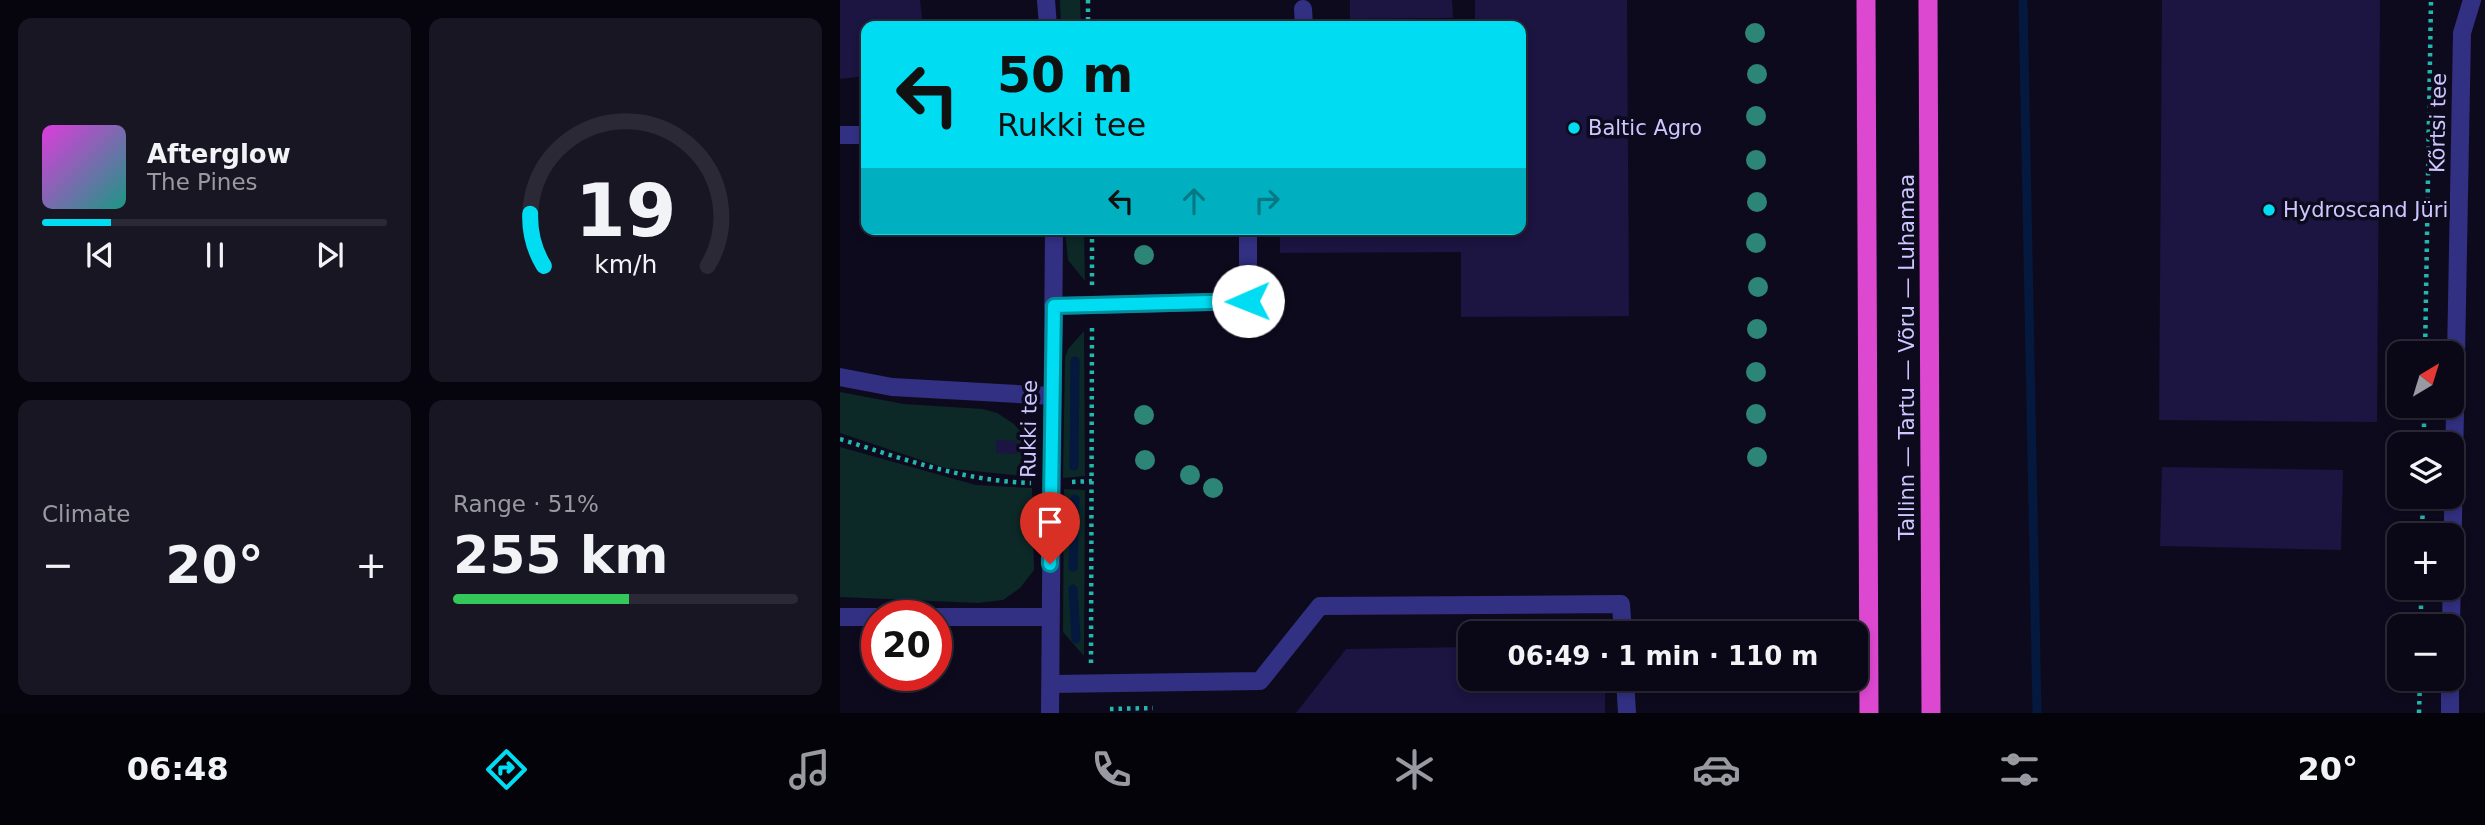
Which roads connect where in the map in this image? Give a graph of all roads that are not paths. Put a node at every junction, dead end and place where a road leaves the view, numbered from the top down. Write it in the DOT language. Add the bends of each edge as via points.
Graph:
graph roads {
  1 [pos="1046,0"];
  2 [pos="1866,0"];
  3 [pos="1928,0"];
  4 [pos="2472,0"];
  5 [pos="1048,21"];
  6 [pos="840,135"];
  7 [pos="861,135"];
  8 [pos="1054,235"];
  9 [pos="1248,235"];
  10 [pos="1054,306"];
  11 [pos="840,377"];
  12 [pos="1052,396"];
  13 [pos="2451,614"];
  14 [pos="840,617"];
  15 [pos="861,617"];
  16 [pos="952,617"];
  17 [pos="1050,617"];
  18 [pos="1622,621"];
  19 [pos="1051,684"];
  20 [pos="1626,691"];
  21 [pos="2450,691"];
  22 [pos="1050,713"];
  23 [pos="1627,713"];
  24 [pos="1869,713"];
  25 [pos="1931,713"];
  26 [pos="2450,713"];
  1 -- 5 [label="street"];
  2 -- 24 [label="highway, Tallinn — Tartu — Võru — Luhamaa"];
  3 -- 25 [label="highway, Tallinn — Tartu — Võru — Luhamaa"];
  4 -- 13 [label="street, Kõrtsi tee" via="2462,33"];
  6 -- 7 [label="street"];
  8 -- 10 [label="street, Rukki tee"];
  9 -- 10 [label="street" via="1248,301"];
  10 -- 12 [label="street, Rukki tee"];
  11 -- 12 [label="street" via="892,387"];
  12 -- 17 [label="street, Rukki tee"];
  14 -- 15 [label="street"];
  16 -- 17 [label="street"];
  17 -- 19 [label="street, Rukki tee"];
  18 -- 19 [label="street" via="1621,604 1320,606 1260,681"];
  19 -- 22 [label="street, Rukki tee"];
  20 -- 23 [label="street"];
  21 -- 26 [label="street"];
}
